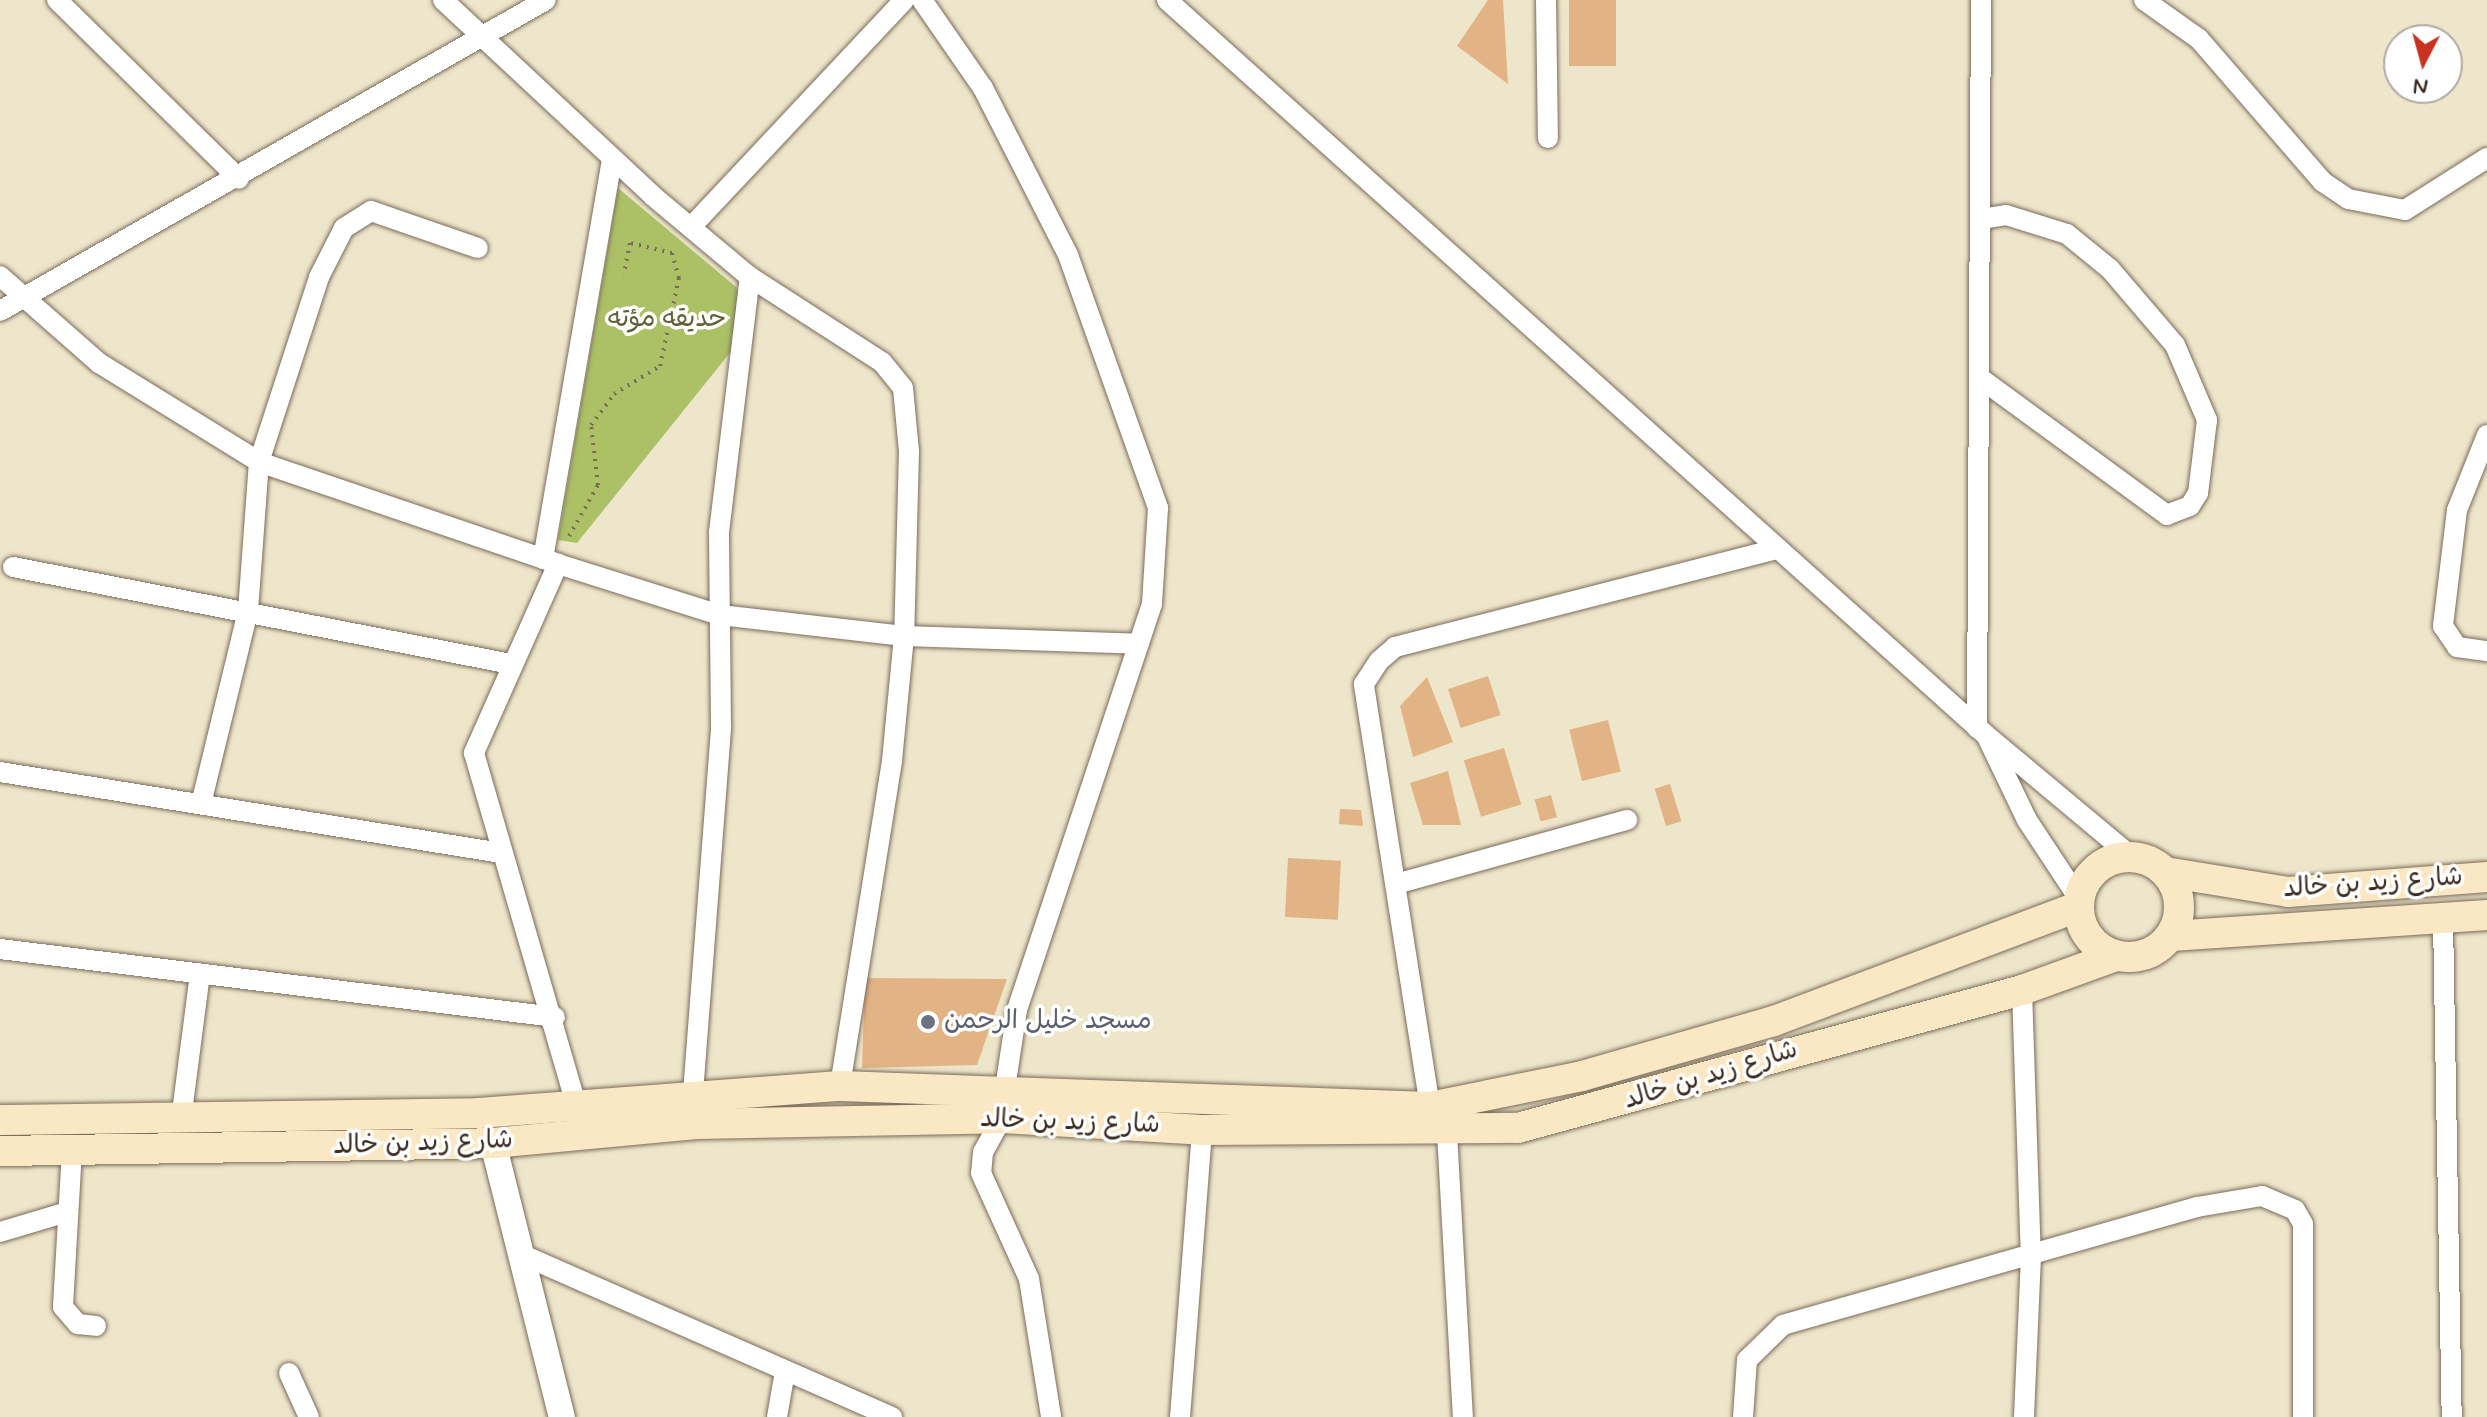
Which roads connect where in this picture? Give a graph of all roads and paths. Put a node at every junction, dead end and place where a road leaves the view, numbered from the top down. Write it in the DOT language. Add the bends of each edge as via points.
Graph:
graph roads {
  1 [pos="57,0"];
  2 [pos="443,0"];
  3 [pos="546,0"];
  4 [pos="904,0"];
  5 [pos="922,0"];
  6 [pos="1167,0"];
  7 [pos="1546,0"];
  8 [pos="1981,0"];
  9 [pos="2144,0"];
  10 [pos="482,37"];
  11 [pos="1548,138"];
  12 [pos="2487,158"];
  13 [pos="612,160"];
  14 [pos="239,179"];
  15 [pos="1981,219"];
  16 [pos="691,227"];
  17 [pos="478,248"];
  18 [pos="624,274"];
  19 [pos="0,276"];
  20 [pos="750,277"];
  21 [pos="24,299"];
  22 [pos="0,311"];
  23 [pos="1984,381"];
  24 [pos="2487,435"];
  25 [pos="259,462"];
  26 [pos="566,541"];
  27 [pos="1778,549"];
  28 [pos="550,562"];
  29 [pos="13,567"];
  30 [pos="248,611"];
  31 [pos="720,615"];
  32 [pos="904,636"];
  33 [pos="1139,644"];
  34 [pos="2487,651"];
  35 [pos="511,664"];
  36 [pos="1982,732"];
  37 [pos="0,772"];
  38 [pos="201,804"];
  39 [pos="1627,820"];
  40 [pos="501,853"];
  41 [pos="2132,857"];
  42 [pos="2165,872"];
  43 [pos="2487,877"];
  44 [pos="1396,884"];
  45 [pos="2078,903"];
  46 [pos="2487,915"];
  47 [pos="2443,918"];
  48 [pos="2171,936"];
  49 [pos="0,949"];
  50 [pos="2116,956"];
  51 [pos="200,974"];
  52 [pos="2022,990"];
  53 [pos="555,1017"];
  54 [pos="840,1086"];
  55 [pos="1005,1088"];
  56 [pos="693,1093"];
  57 [pos="576,1105"];
  58 [pos="1430,1107"];
  59 [pos="1002,1118"];
  60 [pos="0,1120"];
  61 [pos="181,1120"];
  62 [pos="1202,1130"];
  63 [pos="1447,1133"];
  64 [pos="493,1143"];
  65 [pos="72,1150"];
  66 [pos="0,1151"];
  67 [pos="67,1212"];
  68 [pos="0,1232"];
  69 [pos="525,1256"];
  70 [pos="2031,1256"];
  71 [pos="96,1326"];
  72 [pos="785,1371"];
  73 [pos="289,1373"];
  74 [pos="309,1417"];
  75 [pos="562,1417"];
  76 [pos="777,1417"];
  77 [pos="892,1417"];
  78 [pos="1051,1417"];
  79 [pos="1180,1417"];
  80 [pos="1463,1417"];
  81 [pos="1743,1417"];
  82 [pos="2024,1417"];
  83 [pos="2303,1417"];
  84 [pos="2452,1417"];
  1 -- 14 [label="street"];
  2 -- 10 [label="street"];
  3 -- 10 [label="street"];
  4 -- 16 [label="street"];
  5 -- 33 [label="street" via="983,88 1068,255 1153,481 1159,570"];
  6 -- 27 [label="street"];
  7 -- 11 [label="street"];
  8 -- 15 [label="street"];
  9 -- 12 [label="street" via="2199,39 2323,182 2348,199 2405,210"];
  10 -- 13 [label="street"];
  10 -- 14 [label="street"];
  13 -- 16 [label="street"];
  13 -- 28 [label="street"];
  14 -- 21 [label="street"];
  15 -- 23 [label="street"];
  15 -- 23 [label="street" via="2006,215 2067,234 2110,269 2175,345 2207,420 2198,493 2190,506 2167,515"];
  16 -- 20 [label="street"];
  17 -- 25 [label="street" via="371,211 351,220 319,277"];
  18 -- 26 [label="path" via="630,243 672,253 679,278 660,366 614,394 591,425 598,485"];
  19 -- 21 [label="street"];
  20 -- 31 [label="street" via="719,532"];
  20 -- 32 [label="street" via="882,362 903,388 909,451"];
  21 -- 22 [label="street"];
  21 -- 25 [label="street" via="99,363"];
  23 -- 36 [label="street"];
  24 -- 34 [label="street" via="2457,510 2443,626 2457,647"];
  25 -- 28 [label="street"];
  25 -- 30 [label="street"];
  27 -- 36 [label="street"];
  27 -- 44 [label="street" via="1395,647 1379,661 1364,684"];
  28 -- 31 [label="street"];
  28 -- 35 [label="street"];
  29 -- 30 [label="street"];
  30 -- 35 [label="street"];
  30 -- 38 [label="street"];
  31 -- 32 [label="street"];
  31 -- 56 [label="street" via="721,726"];
  32 -- 33 [label="street"];
  32 -- 54 [label="street"];
  33 -- 55 [label="street" via="1017,1010"];
  35 -- 40 [label="street" via="474,753"];
  36 -- 41 [label="street"];
  36 -- 45 [label="street"];
  37 -- 38 [label="street"];
  38 -- 40 [label="street"];
  39 -- 44 [label="street"];
  40 -- 53 [label="street"];
  41 -- 42 [label="main road"];
  41 -- 45 [label="main road" via="2097,868"];
  42 -- 43 [label="main road, شارع زيد بن خالد" via="2288,892"];
  42 -- 48 [label="main road" via="2179,903"];
  44 -- 58 [label="street"];
  45 -- 50 [label="main road" via="2089,938"];
  45 -- 58 [label="main road, شارع زيد بن خالد" via="1774,1021 1582,1076"];
  46 -- 47 [label="main road, شارع زيد بن خالد"];
  47 -- 48 [label="main road, شارع زيد بن خالد"];
  47 -- 84 [label="street"];
  48 -- 50 [label="main road" via="2151,953"];
  49 -- 51 [label="street"];
  50 -- 52 [label="main road, شارع زيد بن خالد"];
  51 -- 53 [label="street"];
  51 -- 61 [label="street"];
  52 -- 63 [label="main road, شارع زيد بن خالد" via="1593,1112"];
  52 -- 70 [label="street"];
  53 -- 57 [label="street"];
  54 -- 55 [label="main road, شارع زيد بن خالد"];
  54 -- 56 [label="main road, شارع زيد بن خالد"];
  55 -- 58 [label="main road, شارع زيد بن خالد"];
  56 -- 57 [label="main road, شارع زيد بن خالد"];
  57 -- 61 [label="main road, شارع زيد بن خالد"];
  59 -- 62 [label="main road, شارع زيد بن خالد"];
  59 -- 64 [label="main road, شارع زيد بن خالد" via="696,1124"];
  59 -- 78 [label="street" via="983,1152 981,1173 1029,1279"];
  60 -- 61 [label="main road, شارع زيد بن خالد"];
  62 -- 63 [label="main road, شارع زيد بن خالد"];
  62 -- 79 [label="street"];
  63 -- 80 [label="street"];
  64 -- 65 [label="main road, شارع زيد بن خالد"];
  64 -- 69 [label="street"];
  65 -- 66 [label="main road, شارع زيد بن خالد"];
  65 -- 67 [label="street"];
  67 -- 68 [label="street"];
  67 -- 71 [label="street" via="63,1307 78,1324"];
  69 -- 72 [label="street"];
  69 -- 75 [label="street"];
  70 -- 81 [label="street" via="1783,1325 1747,1360"];
  70 -- 82 [label="street"];
  70 -- 83 [label="street" via="2197,1207 2262,1196 2295,1210 2306,1253"];
  72 -- 76 [label="street"];
  72 -- 77 [label="street"];
  73 -- 74 [label="street"];
}
